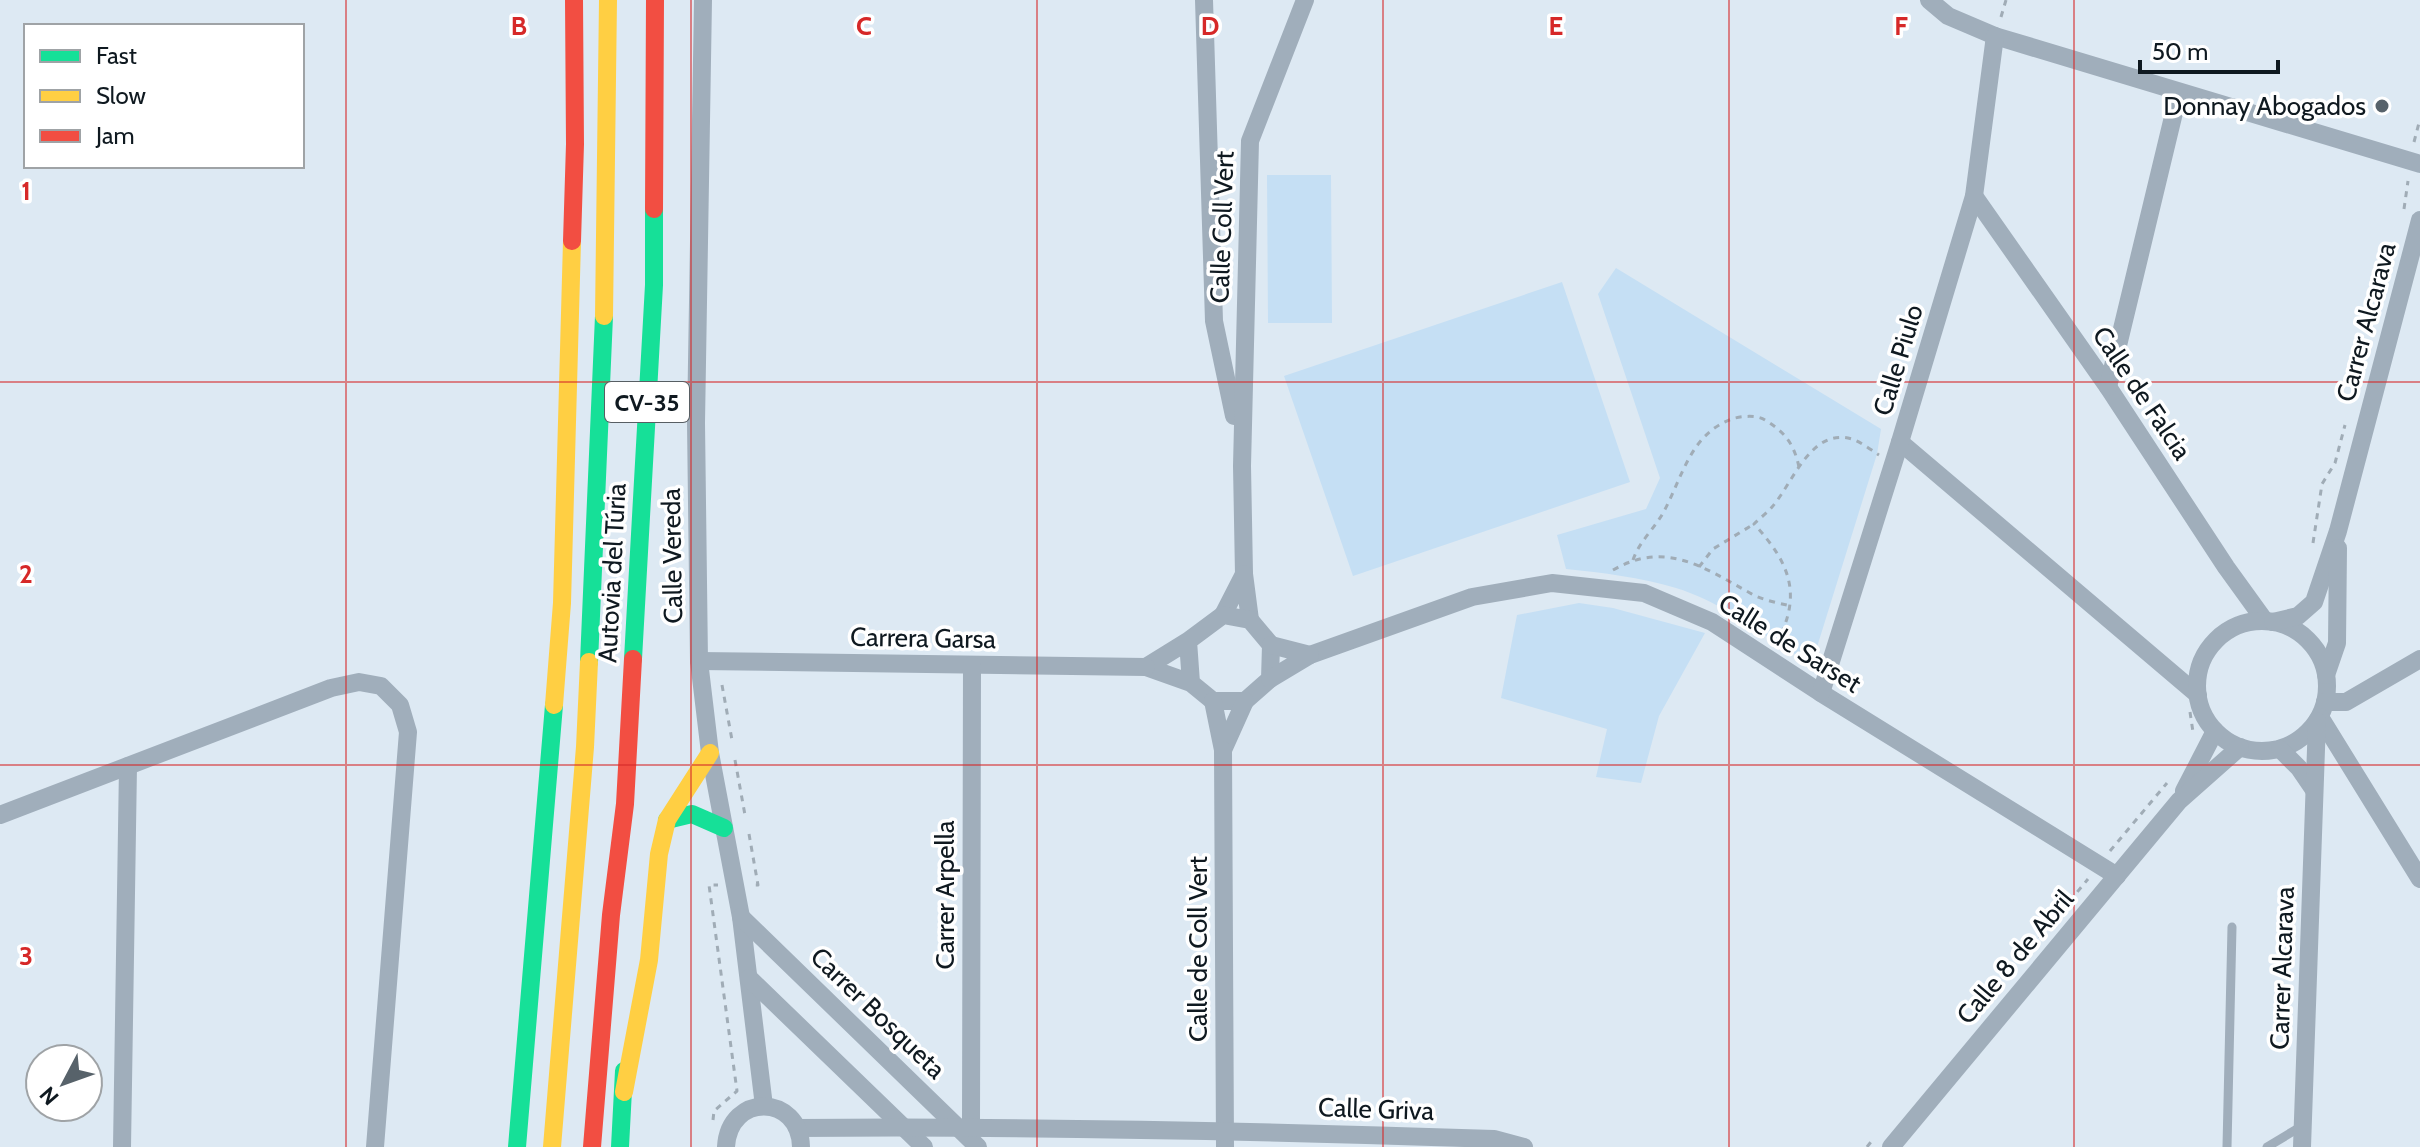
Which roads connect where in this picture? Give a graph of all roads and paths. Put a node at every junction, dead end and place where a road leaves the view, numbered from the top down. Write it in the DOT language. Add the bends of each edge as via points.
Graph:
graph roads {
  1 [pos="574,0"];
  2 [pos="608,0"];
  3 [pos="655,0"];
  4 [pos="703,0"];
  5 [pos="1204,0"];
  6 [pos="1305,0"];
  7 [pos="1929,0"];
  8 [pos="1995,36"];
  9 [pos="2179,92"];
  10 [pos="2420,119"];
  11 [pos="2414,162"];
  12 [pos="1974,196"];
  13 [pos="2416,221"];
  14 [pos="2108,387"];
  15 [pos="2347,418"];
  16 [pos="1900,442"];
  17 [pos="1877,453"];
  18 [pos="1242,466"];
  19 [pos="1799,467"];
  20 [pos="1754,524"];
  21 [pos="2338,531"];
  22 [pos="2312,551"];
  23 [pos="1633,560"];
  24 [pos="1699,567"];
  25 [pos="1244,574"];
  26 [pos="1607,574"];
  27 [pos="1791,606"];
  28 [pos="1223,615"];
  29 [pos="1250,620"];
  30 [pos="2269,622"];
  31 [pos="1188,641"];
  32 [pos="1777,643"];
  33 [pos="1271,645"];
  34 [pos="1310,655"];
  35 [pos="2420,659"];
  36 [pos="699,661"];
  37 [pos="972,665"];
  38 [pos="1146,667"];
  39 [pos="2326,675"];
  40 [pos="1270,679"];
  41 [pos="1191,683"];
  42 [pos="2191,689"];
  43 [pos="1821,693"];
  44 [pos="1213,701"];
  45 [pos="1245,701"];
  46 [pos="2321,713"];
  47 [pos="2215,731"];
  48 [pos="2193,735"];
  49 [pos="2240,747"];
  50 [pos="2280,749"];
  51 [pos="1223,750"];
  52 [pos="710,753"];
  53 [pos="128,766"];
  54 [pos="2168,782"];
  55 [pos="2314,790"];
  56 [pos="2179,801"];
  57 [pos="625,804"];
  58 [pos="0,815"];
  59 [pos="667,820"];
  60 [pos="724,828"];
  61 [pos="2099,865"];
  62 [pos="2117,876"];
  63 [pos="2420,879"];
  64 [pos="634,882"];
  65 [pos="741,917"];
  66 [pos="2232,927"];
  67 [pos="2039,939"];
  68 [pos="749,978"];
  69 [pos="625,993"];
  70 [pos="624,1092"];
  71 [pos="764,1106"];
  72 [pos="2303,1125"];
  73 [pos="964,1126"];
  74 [pos="903,1127"];
  75 [pos="797,1128"];
  76 [pos="1225,1138"];
  77 [pos="1884,1141"];
  78 [pos="122,1147"];
  79 [pos="375,1147"];
  80 [pos="517,1147"];
  81 [pos="552,1147"];
  82 [pos="592,1147"];
  83 [pos="620,1147"];
  84 [pos="726,1147"];
  85 [pos="801,1147"];
  86 [pos="924,1147"];
  87 [pos="978,1147"];
  88 [pos="1524,1147"];
  89 [pos="1867,1147"];
  90 [pos="2227,1147"];
  91 [pos="2267,1147"];
  92 [pos="2302,1147"];
  1 -- 80 [label="main road" via="562,603"];
  2 -- 81 [label="main road, Autovia del Túria / CV-35" via="606,281 586,732"];
  3 -- 57 [label="main road, Autovia del Túria / CV-35" via="654,285"];
  4 -- 36 [label="street, Calle Vereda" via="696,423"];
  5 -- 18 [label="street, Calle Coll Vert" via="1214,321"];
  6 -- 18 [label="street, Calle Coll Vert" via="1250,141"];
  7 -- 8 [label="street" via="1948,16"];
  8 -- 9 [label="street"];
  8 -- 12 [label="street, Calle Piulo"];
  9 -- 11 [label="street"];
  9 -- 14 [label="street"];
  10 -- 11 [label="path"];
  11 -- 13 [label="path" via="2407,196"];
  12 -- 14 [label="street, Calle de Falcia"];
  12 -- 16 [label="street, Calle Piulo"];
  13 -- 21 [label="street, Carrer Alcarava"];
  14 -- 30 [label="street, Calle de Falcia" via="2226,567"];
  15 -- 22 [label="path" via="2335,463 2322,484"];
  16 -- 42 [label="street"];
  16 -- 43 [label="street, Calle Piulo"];
  17 -- 19 [label="path" via="1840,438 1816,447"];
  18 -- 25 [label="street, Calle Coll Vert"];
  19 -- 20 [label="path"];
  19 -- 23 [label="path" via="1784,432 1760,417 1719,424 1701,438"];
  20 -- 24 [label="path" via="1713,549"];
  20 -- 27 [label="path" via="1774,546 1788,576"];
  21 -- 30 [label="street, Carrer Alcarava" via="2314,602 2298,616"];
  21 -- 39 [label="street, Carrer Alcarava" via="2337,643"];
  23 -- 24 [label="path" via="1668,555"];
  23 -- 26 [label="path"];
  24 -- 27 [label="path" via="1751,594"];
  25 -- 28 [label="street, Calle Coll Vert"];
  25 -- 29 [label="street, Calle Coll Vert"];
  27 -- 32 [label="path"];
  28 -- 29 [label="street"];
  28 -- 31 [label="street"];
  29 -- 33 [label="street"];
  30 -- 39 [label="street" via="2308,640"];
  30 -- 42 [label="street" via="2237,626 2220,637 2206,653"];
  31 -- 38 [label="street"];
  31 -- 41 [label="street"];
  33 -- 34 [label="street"];
  33 -- 40 [label="street"];
  34 -- 40 [label="street, Calle de Sarset"];
  34 -- 43 [label="street, Calle de Sarset" via="1472,597 1552,583 1644,593 1712,622"];
  35 -- 46 [label="street"];
  36 -- 37 [label="street, Carrera Garsa"];
  36 -- 52 [label="street, Calle Vereda"];
  37 -- 38 [label="street, Carrera Garsa"];
  37 -- 73 [label="street, Carrer Arpella"];
  38 -- 41 [label="street, Carrera Garsa"];
  39 -- 46 [label="street"];
  40 -- 45 [label="street"];
  41 -- 44 [label="street"];
  42 -- 47 [label="street"];
  42 -- 48 [label="path"];
  43 -- 61 [label="street, Calle de Sarset"];
  44 -- 45 [label="street"];
  44 -- 51 [label="street, Calle de Coll Vert"];
  45 -- 51 [label="street, Calle de Coll Vert"];
  46 -- 50 [label="street" via="2307,733"];
  46 -- 55 [label="street, Carrer Alcarava"];
  46 -- 63 [label="street"];
  47 -- 49 [label="street"];
  47 -- 56 [label="street, Calle 8 de Abril"];
  49 -- 50 [label="street"];
  49 -- 56 [label="street, Calle 8 de Abril"];
  50 -- 55 [label="street"];
  51 -- 76 [label="street, Calle de Coll Vert"];
  52 -- 59 [label="main road"];
  52 -- 60 [label="street, Calle Vereda"];
  53 -- 58 [label="street"];
  53 -- 78 [label="street"];
  53 -- 79 [label="street" via="331,688 359,682 381,686 400,705 408,732"];
  54 -- 61 [label="path"];
  55 -- 72 [label="street, Carrer Alcarava"];
  56 -- 62 [label="street, Calle 8 de Abril"];
  57 -- 64 [label="main road"];
  57 -- 82 [label="main road, Autovia del Túria / CV-35"];
  59 -- 60 [label="main road" via="692,814"];
  59 -- 70 [label="main road" via="649,960"];
  60 -- 65 [label="street, Calle Vereda"];
  61 -- 62 [label="street, Calle de Sarset"];
  61 -- 67 [label="path"];
  62 -- 77 [label="street, Calle 8 de Abril"];
  65 -- 68 [label="street, Calle Vereda"];
  65 -- 73 [label="street, Carrer Bosqueta"];
  66 -- 90 [label="lane"];
  68 -- 71 [label="street, Calle Vereda"];
  68 -- 74 [label="street"];
  69 -- 70 [label="main road"];
  70 -- 83 [label="main road"];
  71 -- 75 [label="street" via="784,1112"];
  71 -- 84 [label="street" via="740,1114 727,1134"];
  72 -- 91 [label="lane"];
  72 -- 92 [label="street, Carrer Alcarava"];
  73 -- 74 [label="street, Calle Griva"];
  73 -- 76 [label="street, Calle Griva"];
  73 -- 87 [label="street, Carrer Bosqueta"];
  74 -- 75 [label="street, Calle Griva"];
  74 -- 86 [label="street"];
  75 -- 85 [label="street"];
  76 -- 88 [label="street, Calle Griva" via="1494,1139"];
  77 -- 89 [label="path"];
}
